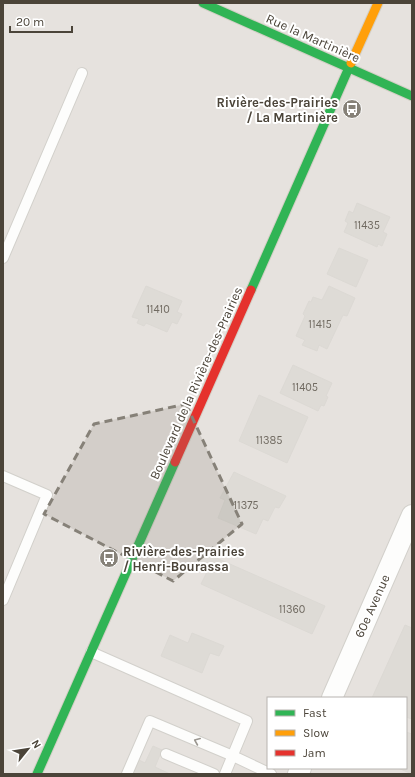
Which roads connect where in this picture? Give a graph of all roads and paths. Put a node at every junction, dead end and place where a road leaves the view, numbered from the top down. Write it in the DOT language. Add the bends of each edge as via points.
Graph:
graph roads {
  1 [pos="203,3"];
  2 [pos="378,3"];
  3 [pos="349,68"];
  4 [pos="82,73"];
  5 [pos="412,96"];
  6 [pos="3,258"];
  7 [pos="3,476"];
  8 [pos="412,515"];
  9 [pos="3,600"];
  10 [pos="91,652"];
  11 [pos="332,697"];
  12 [pos="56,730"];
  13 [pos="166,754"];
  14 [pos="233,756"];
  15 [pos="55,759"];
  16 [pos="37,774"];
  17 [pos="127,774"];
  18 [pos="214,774"];
  19 [pos="225,774"];
  20 [pos="271,774"];
  1 -- 3 [label="street, Rue la Martinière"];
  2 -- 3 [label="street, Boulevard de la Rivière-des-Prairies"];
  3 -- 5 [label="street, Rue la Martinière"];
  3 -- 10 [label="street, Boulevard de la Rivière-des-Prairies"];
  4 -- 6 [label="lane"];
  7 -- 9 [label="lane" via="47,495"];
  8 -- 11 [label="street, 60e Avenue"];
  10 -- 12 [label="street, Boulevard de la Rivière-des-Prairies"];
  10 -- 14 [label="lane" via="247,720"];
  12 -- 15 [label="street"];
  12 -- 16 [label="street, Boulevard de la Rivière-des-Prairies"];
  13 -- 18 [label="lane"];
  14 -- 17 [label="lane, one-way" via="150,721"];
  14 -- 19 [label="lane"];
  14 -- 20 [label="lane"];
}
